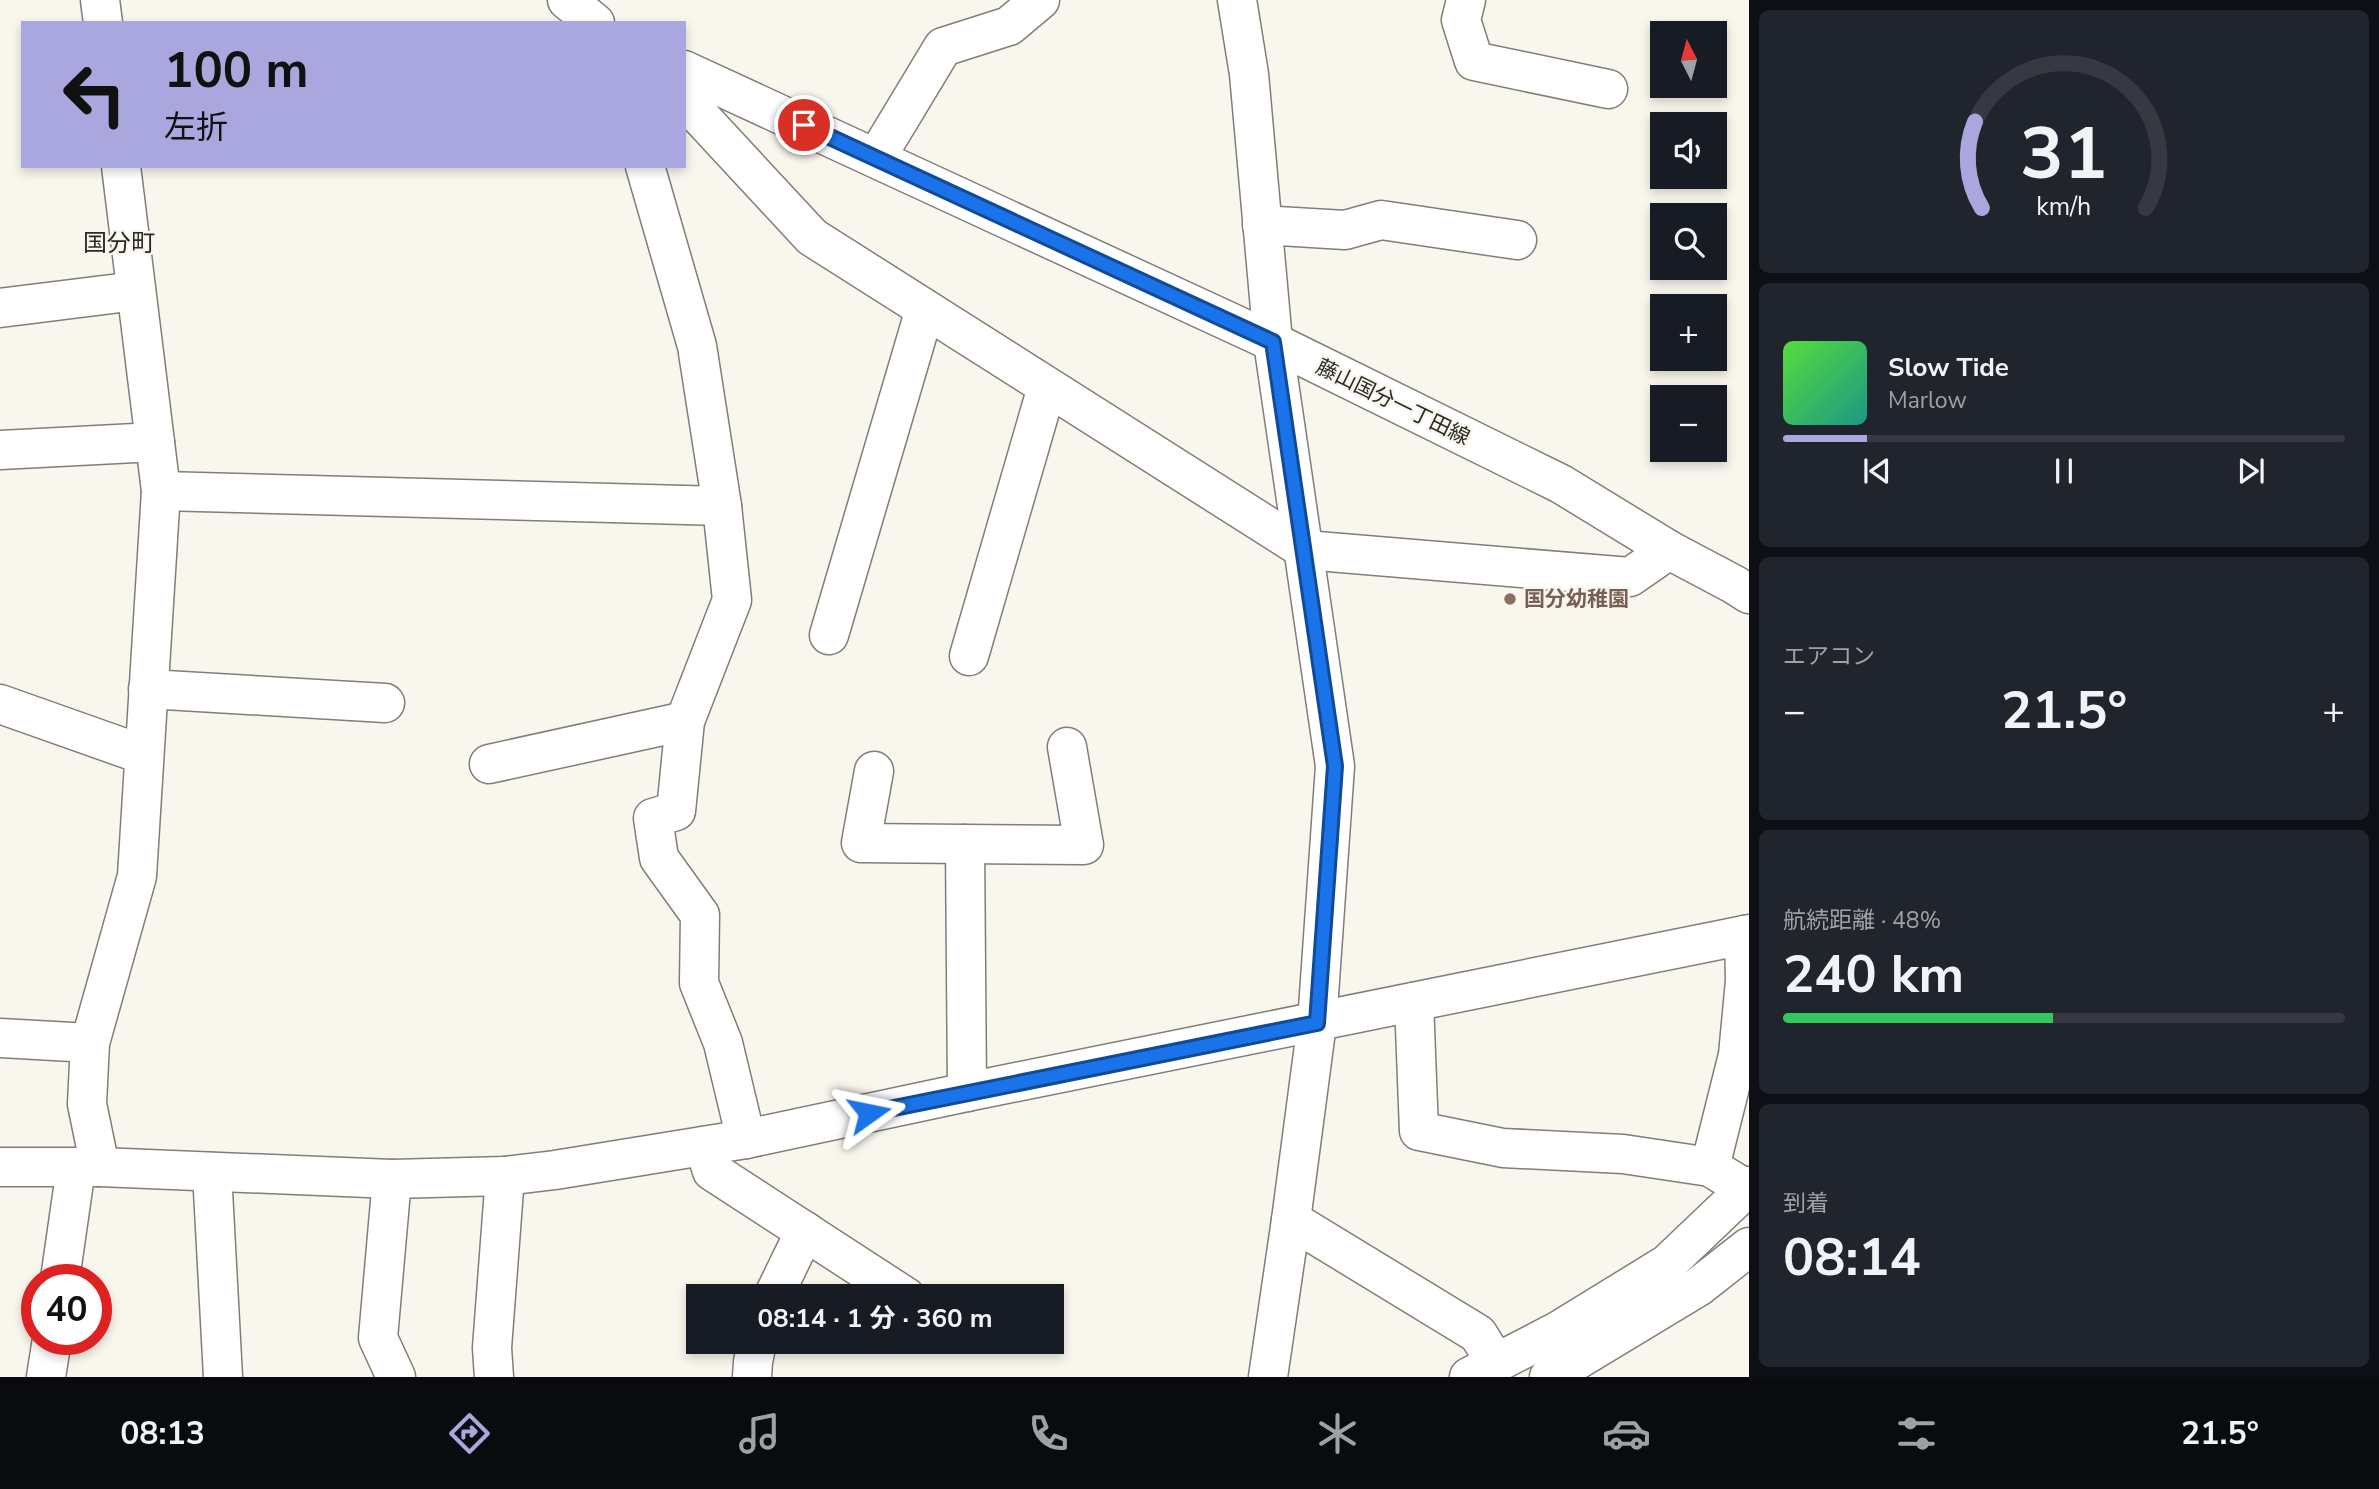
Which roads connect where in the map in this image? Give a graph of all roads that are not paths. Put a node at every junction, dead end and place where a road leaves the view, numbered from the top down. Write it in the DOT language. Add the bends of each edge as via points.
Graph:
graph roads {
  1 [pos="100,0"];
  2 [pos="567,0"];
  3 [pos="602,0"];
  4 [pos="1040,0"];
  5 [pos="1237,0"];
  6 [pos="1466,0"];
  7 [pos="103,21"];
  8 [pos="593,21"];
  9 [pos="606,21"];
  10 [pos="686,70"];
  11 [pos="1608,89"];
  12 [pos="686,101"];
  13 [pos="876,158"];
  14 [pos="121,168"];
  15 [pos="646,168"];
  16 [pos="1262,225"];
  17 [pos="1517,240"];
  18 [pos="136,291"];
  19 [pos="0,308"];
  20 [pos="925,309"];
  21 [pos="1273,342"];
  22 [pos="1047,387"];
  23 [pos="155,442"];
  24 [pos="0,450"];
  25 [pos="161,491"];
  26 [pos="722,506"];
  27 [pos="1305,550"];
  28 [pos="1669,550"];
  29 [pos="1744,588"];
  30 [pos="829,635"];
  31 [pos="969,656"];
  32 [pos="148,689"];
  33 [pos="384,703"];
  34 [pos="0,704"];
  35 [pos="685,721"];
  36 [pos="1067,747"];
  37 [pos="144,755"];
  38 [pos="489,764"];
  39 [pos="874,771"];
  40 [pos="965,844"];
  41 [pos="1746,934"];
  42 [pos="1414,1002"];
  43 [pos="1317,1023"];
  44 [pos="0,1038"];
  45 [pos="89,1043"];
  46 [pos="967,1091"];
  47 [pos="746,1139"];
  48 [pos="704,1146"];
  49 [pos="0,1167"];
  50 [pos="88,1167"];
  51 [pos="1710,1167"];
  52 [pos="212,1172"];
  53 [pos="505,1175"];
  54 [pos="392,1179"];
  55 [pos="1747,1187"];
  56 [pos="1291,1220"];
  57 [pos="805,1231"];
  58 [pos="1749,1247"];
  59 [pos="64,1264"];
  60 [pos="780,1284"];
  61 [pos="885,1284"];
  62 [pos="755,1354"];
  63 [pos="49,1355"];
  64 [pos="1482,1370"];
  65 [pos="46,1377"];
  66 [pos="223,1377"];
  67 [pos="396,1377"];
  68 [pos="494,1377"];
  69 [pos="752,1377"];
  70 [pos="1268,1377"];
  71 [pos="1549,1377"];
  1 -- 7 [label="street"];
  2 -- 8 [label="street"];
  3 -- 9 [label="street"];
  4 -- 13 [label="street" via="1009,26 943,47"];
  5 -- 16 [label="street" via="1249,75"];
  6 -- 11 [label="street" via="1461,20 1474,61"];
  10 -- 13 [label="street, 藤山国分一丁田線"];
  12 -- 20 [label="street" via="812,237"];
  13 -- 21 [label="street, 藤山国分一丁田線"];
  14 -- 18 [label="street"];
  15 -- 26 [label="street" via="696,346"];
  16 -- 17 [label="street" via="1345,230 1381,220"];
  16 -- 21 [label="street"];
  18 -- 19 [label="street"];
  18 -- 23 [label="street"];
  20 -- 22 [label="street"];
  20 -- 30 [label="street"];
  21 -- 27 [label="street"];
  21 -- 28 [label="street, 藤山国分一丁田線" via="1561,484"];
  22 -- 27 [label="street"];
  22 -- 31 [label="street"];
  23 -- 24 [label="street"];
  23 -- 25 [label="street"];
  25 -- 26 [label="street"];
  25 -- 32 [label="street"];
  26 -- 35 [label="street" via="732,600"];
  27 -- 28 [label="street" via="1630,577"];
  27 -- 43 [label="street" via="1335,766"];
  28 -- 29 [label="street, 藤山国分一丁田線"];
  32 -- 33 [label="street"];
  32 -- 37 [label="street"];
  34 -- 37 [label="street"];
  35 -- 38 [label="street"];
  35 -- 47 [label="street" via="676,811 653,818 659,858 700,915 699,983 723,1043"];
  36 -- 40 [label="street" via="1084,845"];
  37 -- 45 [label="street" via="137,876"];
  39 -- 40 [label="street" via="861,843"];
  40 -- 46 [label="street"];
  41 -- 42 [label="street"];
  41 -- 51 [label="street" via="1738,1055"];
  42 -- 43 [label="street"];
  42 -- 51 [label="street" via="1419,1131 1503,1147 1623,1154"];
  43 -- 46 [label="street"];
  43 -- 56 [label="street"];
  44 -- 45 [label="street"];
  45 -- 50 [label="street"];
  46 -- 47 [label="street"];
  47 -- 48 [label="street"];
  48 -- 53 [label="street"];
  48 -- 57 [label="street" via="712,1171"];
  49 -- 50 [label="street"];
  50 -- 52 [label="street"];
  50 -- 59 [label="street"];
  51 -- 55 [label="street"];
  52 -- 54 [label="street"];
  52 -- 66 [label="street"];
  53 -- 54 [label="street"];
  53 -- 68 [label="street" via="492,1348"];
  54 -- 67 [label="street" via="378,1338"];
  55 -- 64 [label="street" via="1667,1264 1558,1331"];
  56 -- 64 [label="street" via="1478,1334"];
  56 -- 70 [label="street"];
  57 -- 60 [label="street"];
  57 -- 61 [label="street"];
  58 -- 71 [label="street" via="1698,1287"];
  62 -- 69 [label="street"];
  63 -- 65 [label="street"];
}
